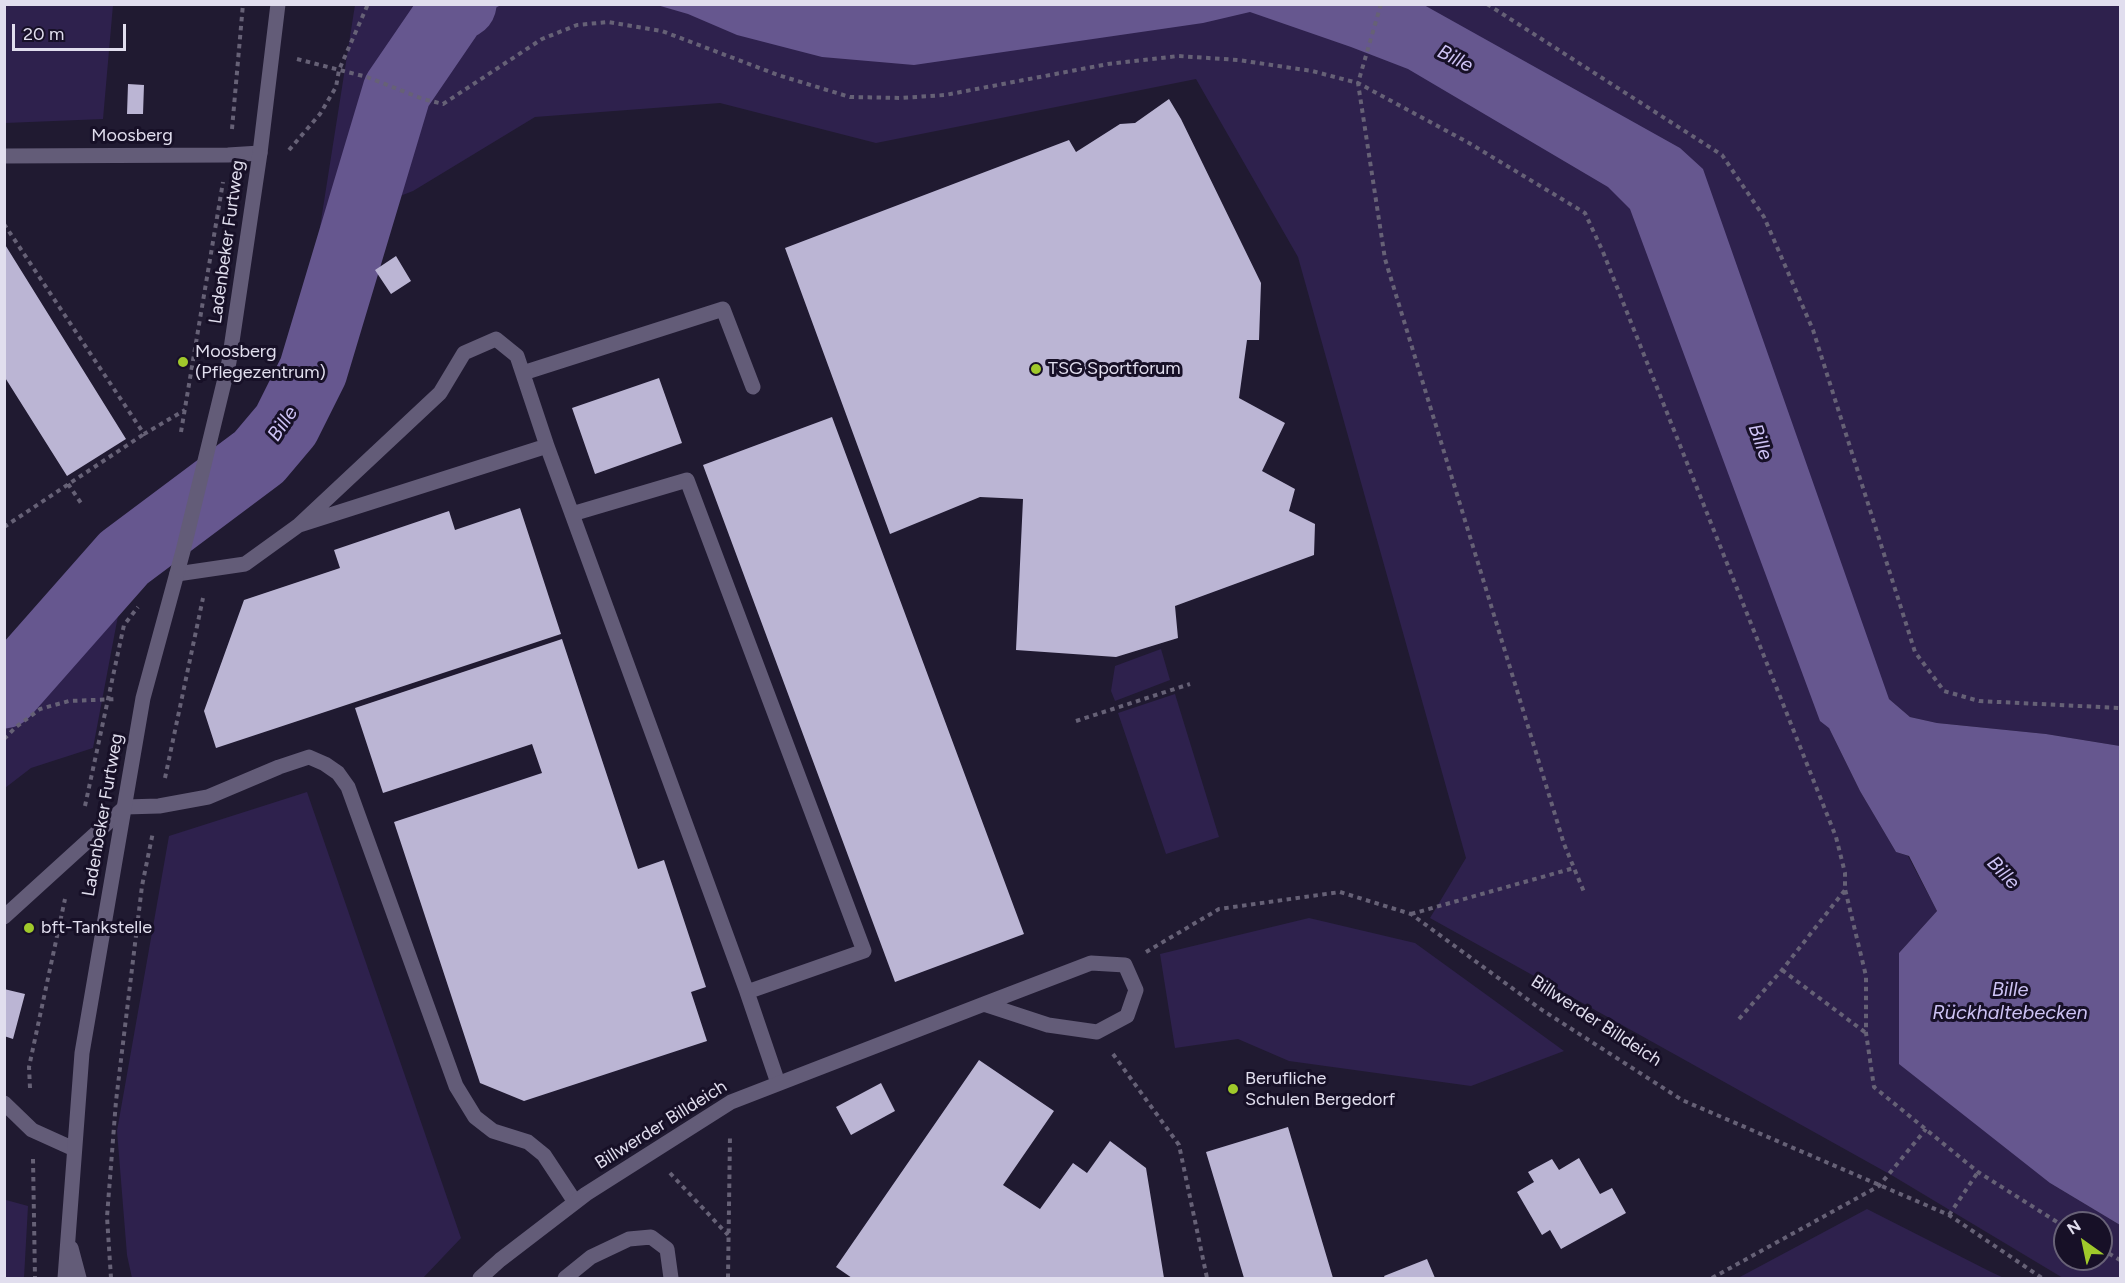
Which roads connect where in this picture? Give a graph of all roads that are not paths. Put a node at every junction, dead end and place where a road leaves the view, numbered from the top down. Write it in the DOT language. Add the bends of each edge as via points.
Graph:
graph roads {
  1 [pos="278,4"];
  2 [pos="260,153"];
  3 [pos="4,156"];
  4 [pos="523,373"];
  5 [pos="753,387"];
  6 [pos="547,446"];
  7 [pos="572,514"];
  8 [pos="299,525"];
  9 [pos="177,574"];
  10 [pos="125,807"];
  11 [pos="4,917"];
  12 [pos="747,992"];
  13 [pos="984,1004"];
  14 [pos="778,1083"];
  15 [pos="4,1103"];
  16 [pos="74,1149"];
  17 [pos="575,1203"];
  18 [pos="68,1233"];
  19 [pos="64,1278"];
  20 [pos="79,1278"];
  21 [pos="480,1278"];
  22 [pos="565,1278"];
  23 [pos="671,1278"];
  1 -- 2 [label="street, Ladenbeker Furtweg"];
  2 -- 3 [label="street, Moosberg"];
  2 -- 9 [label="street, Ladenbeker Furtweg" via="229,363"];
  4 -- 5 [label="street" via="723,309"];
  4 -- 6 [label="street"];
  4 -- 8 [label="street" via="517,356 496,339 464,353 440,393"];
  6 -- 7 [label="street"];
  6 -- 8 [label="street"];
  7 -- 12 [label="street"];
  7 -- 12 [label="street" via="687,480 864,951"];
  8 -- 9 [label="street" via="245,564"];
  9 -- 10 [label="street, Ladenbeker Furtweg" via="143,698"];
  10 -- 11 [label="street"];
  10 -- 16 [label="street, Ladenbeker Furtweg" via="82,1053"];
  10 -- 17 [label="street" via="159,806 208,797 309,758 338,773 348,787 363,826 456,1086 475,1117 493,1131 528,1142 544,1155"];
  12 -- 14 [label="street"];
  13 -- 13 [label="street, Billwerder Billdeich" via="1091,963 1125,965 1136,990 1127,1016 1097,1032 1048,1025"];
  13 -- 14 [label="street, Billwerder Billdeich"];
  14 -- 17 [label="street, Billwerder Billdeich" via="731,1102"];
  15 -- 16 [label="street" via="32,1130"];
  16 -- 18 [label="street, Ladenbeker Furtweg"];
  17 -- 21 [label="street, Billwerder Billdeich"];
  18 -- 19 [label="street, Ladenbeker Furtweg"];
  18 -- 20 [label="street, Ladenbeker Furtweg"];
  22 -- 23 [label="street" via="591,1257 629,1239 651,1237 667,1250"];
}
